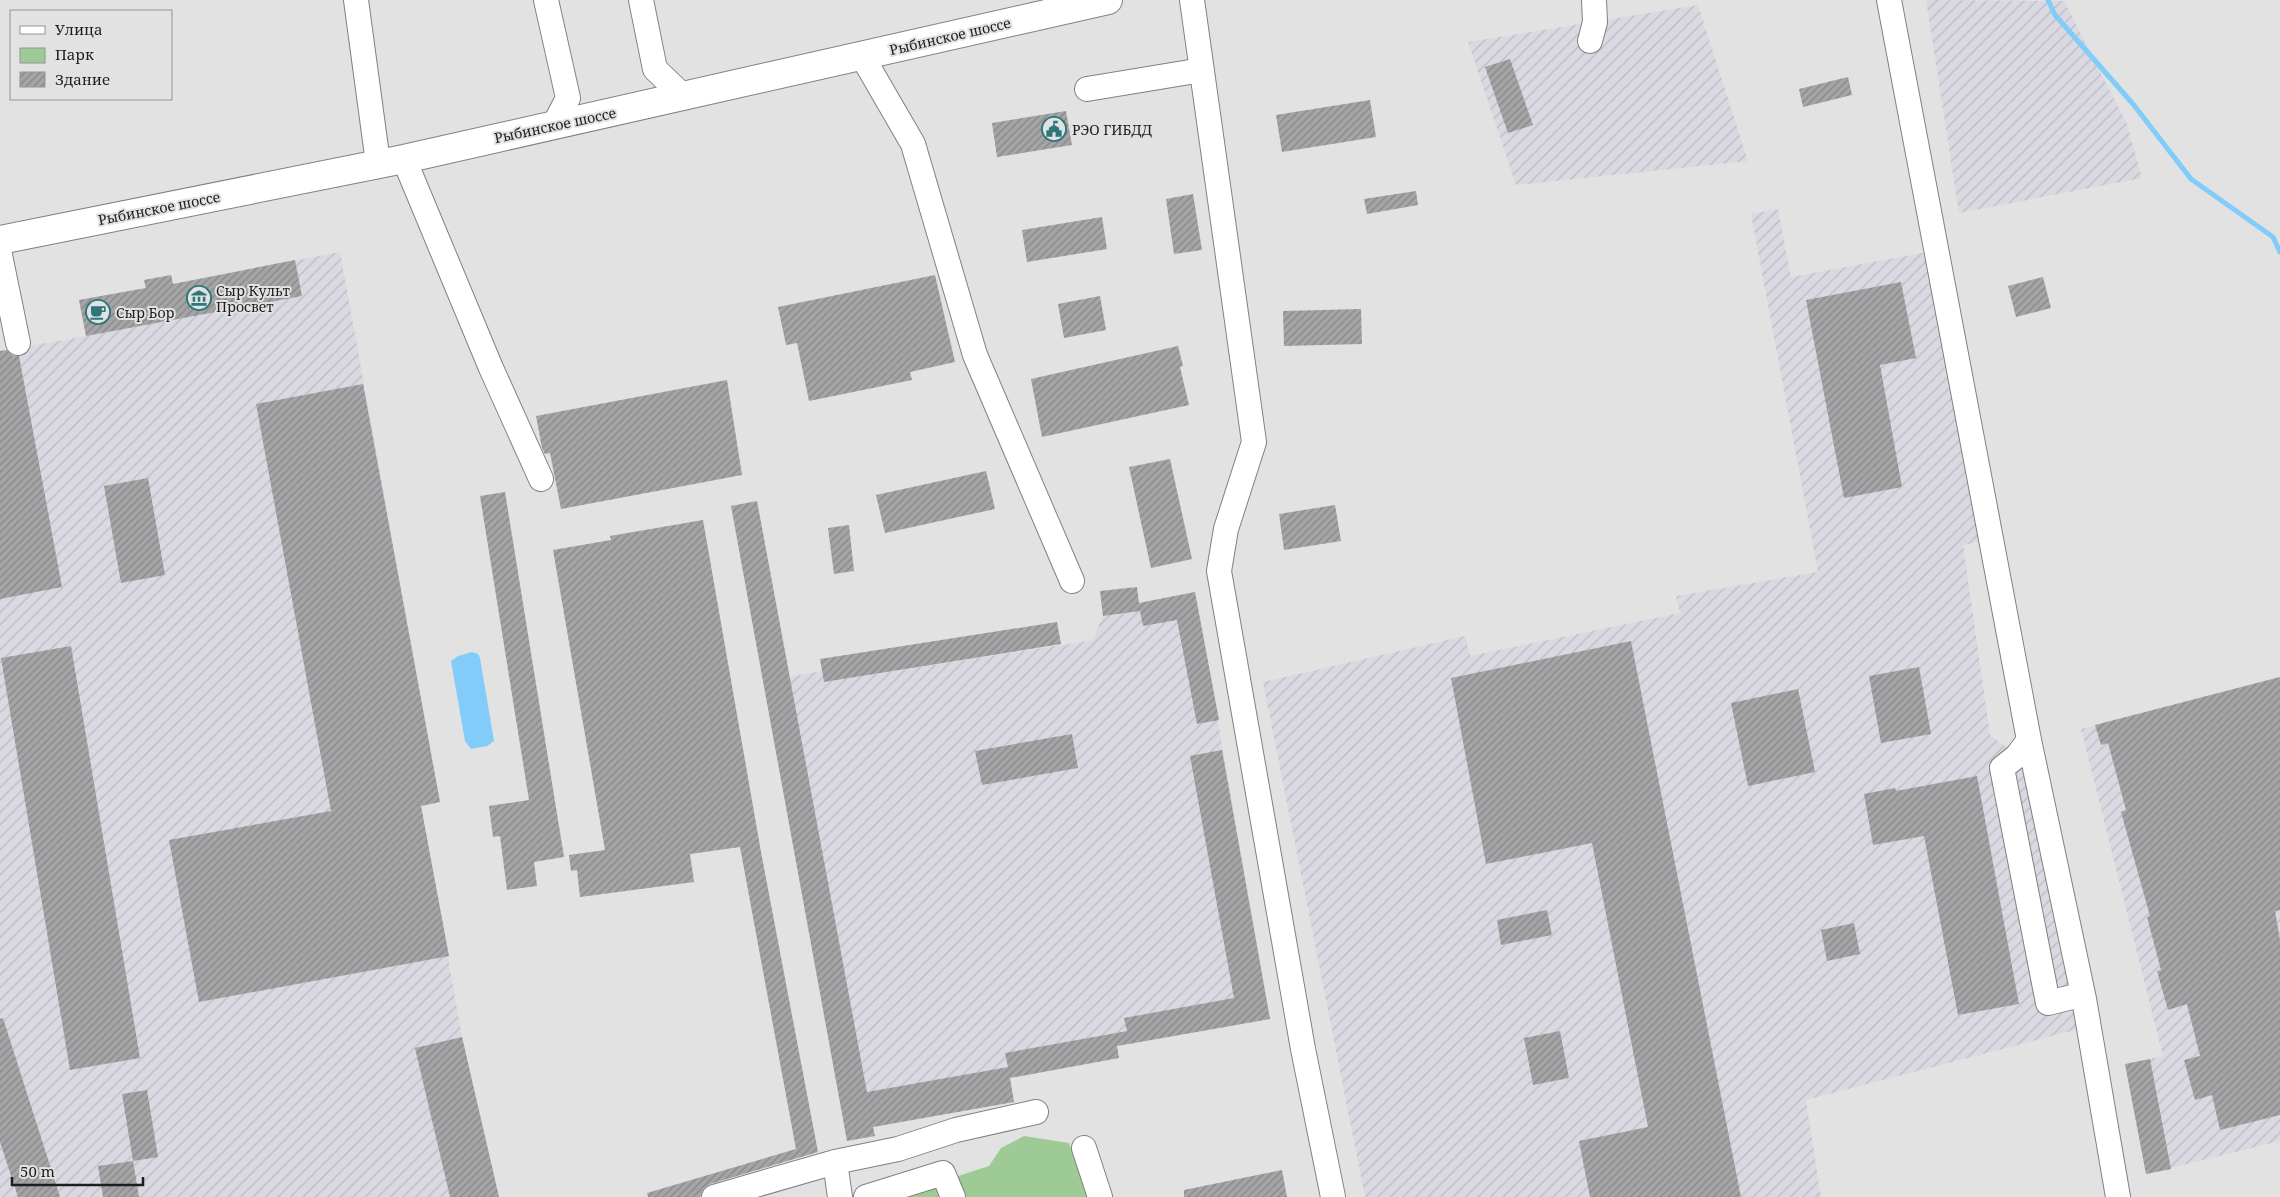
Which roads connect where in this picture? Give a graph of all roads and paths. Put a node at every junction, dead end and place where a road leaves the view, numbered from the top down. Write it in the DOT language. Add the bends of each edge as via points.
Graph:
graph roads {
  1 [pos="356,0"];
  2 [pos="546,0"];
  3 [pos="641,0"];
  4 [pos="1108,0"];
  5 [pos="1192,0"];
  6 [pos="1594,0"];
  7 [pos="1889,0"];
  8 [pos="1590,41"];
  9 [pos="862,56"];
  10 [pos="1202,70"];
  11 [pos="1087,89"];
  12 [pos="684,97"];
  13 [pos="554,125"];
  14 [pos="391,161"];
  15 [pos="0,240"];
  16 [pos="0,255"];
  17 [pos="18,343"];
  18 [pos="541,479"];
  19 [pos="1072,581"];
  20 [pos="2029,740"];
  21 [pos="2084,999"];
  22 [pos="1036,1112"];
  23 [pos="926,1140"];
  24 [pos="1084,1148"];
  25 [pos="835,1162"];
  26 [pos="943,1173"];
  27 [pos="714,1197"];
  28 [pos="840,1197"];
  29 [pos="866,1197"];
  30 [pos="953,1197"];
  31 [pos="1100,1197"];
  32 [pos="1333,1197"];
  33 [pos="2118,1197"];
  1 -- 14 [label="street"];
  2 -- 13 [label="street" via="568,98"];
  3 -- 12 [label="street" via="655,69"];
  4 -- 9 [label="main road, Рыбинское шоссе"];
  5 -- 10 [label="street"];
  6 -- 8 [label="street" via="1595,22"];
  7 -- 20 [label="street"];
  9 -- 12 [label="main road, Рыбинское шоссе"];
  9 -- 19 [label="street" via="913,144 975,355"];
  10 -- 11 [label="street"];
  10 -- 32 [label="street" via="1254,442 1226,529 1219,571 1303,1049"];
  12 -- 13 [label="main road, Рыбинское шоссе"];
  13 -- 14 [label="main road, Рыбинское шоссе"];
  14 -- 15 [label="main road, Рыбинское шоссе"];
  14 -- 18 [label="street"];
  16 -- 17 [label="street"];
  20 -- 21 [label="street"];
  20 -- 21 [label="street" via="2002,768 2048,1003 2072,997"];
  21 -- 33 [label="street"];
  22 -- 23 [label="street"];
  23 -- 25 [label="street"];
  23 -- 26 [label="street"];
  24 -- 31 [label="street"];
  25 -- 27 [label="street"];
  25 -- 28 [label="street"];
  26 -- 29 [label="street"];
  26 -- 30 [label="street"];
}
